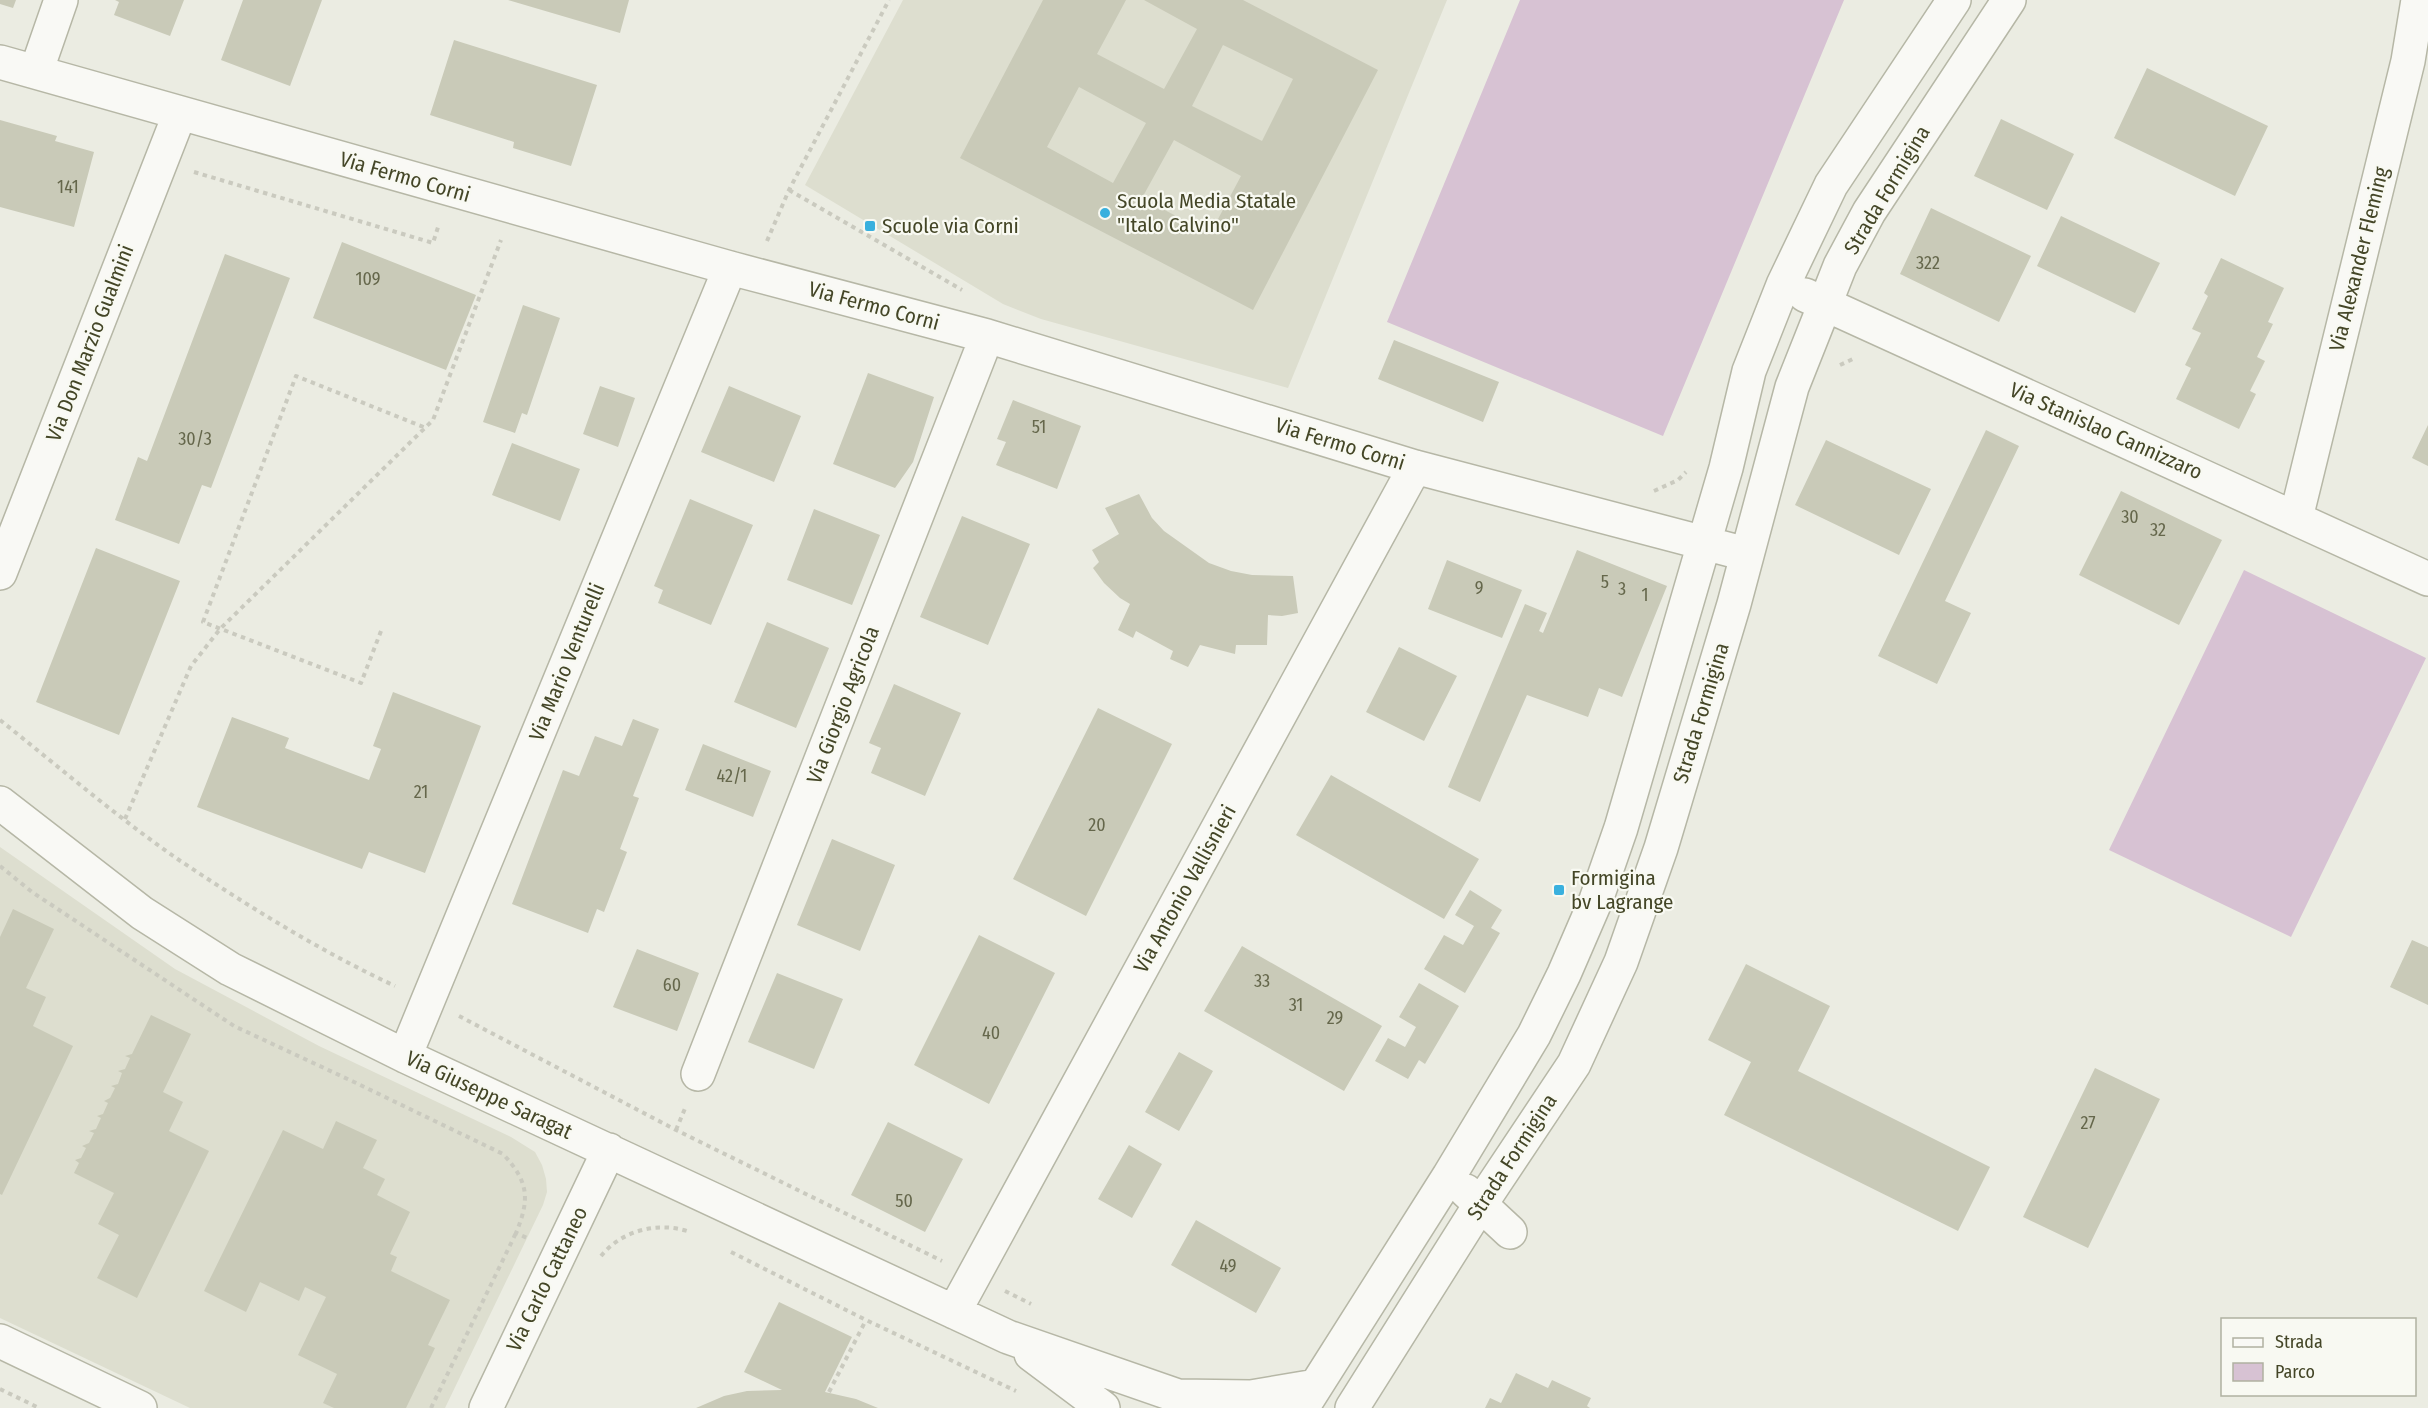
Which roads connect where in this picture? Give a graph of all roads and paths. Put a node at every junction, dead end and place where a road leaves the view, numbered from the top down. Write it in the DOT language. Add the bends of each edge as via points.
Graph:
graph roads {
  1 [pos="62,0"];
  2 [pos="1954,0"];
  3 [pos="2009,0"];
  4 [pos="2418,0"];
  5 [pos="0,62"];
  6 [pos="36,72"];
  7 [pos="180,113"];
  8 [pos="789,190"];
  9 [pos="502,239"];
  10 [pos="730,268"];
  11 [pos="1783,285"];
  12 [pos="970,294"];
  13 [pos="1825,304"];
  14 [pos="987,336"];
  15 [pos="426,428"];
  16 [pos="1415,467"];
  17 [pos="1725,468"];
  18 [pos="1645,495"];
  19 [pos="2296,518"];
  20 [pos="1704,543"];
  21 [pos="1746,554"];
  22 [pos="0,573"];
  23 [pos="2428,579"];
  24 [pos="220,629"];
  25 [pos="381,632"];
  26 [pos="0,720"];
  27 [pos="0,803"];
  28 [pos="125,819"];
  29 [pos="0,866"];
  30 [pos="428,1000"];
  31 [pos="405,1056"];
  32 [pos="698,1074"];
  33 [pos="609,1150"];
  34 [pos="1449,1176"];
  35 [pos="1480,1204"];
  36 [pos="1510,1232"];
  37 [pos="516,1233"];
  38 [pos="700,1235"];
  39 [pos="721,1246"];
  40 [pos="559,1254"];
  41 [pos="974,1276"];
  42 [pos="1038,1307"];
  43 [pos="954,1312"];
  44 [pos="866,1320"];
  45 [pos="1008,1337"];
  46 [pos="0,1341"];
  47 [pos="0,1389"];
  48 [pos="829,1392"];
  49 [pos="1021,1393"];
  50 [pos="1309,1397"];
  51 [pos="39,1408"];
  52 [pos="140,1408"];
  53 [pos="430,1408"];
  54 [pos="486,1408"];
  55 [pos="1103,1408"];
  56 [pos="1352,1408"];
  1 -- 6 [label="street"];
  2 -- 11 [label="street, Strada Formigina" via="1831,185"];
  3 -- 13 [label="street, Strada Formigina" via="1869,212"];
  4 -- 19 [label="street, Via Alexander Fleming" via="2408,61"];
  5 -- 6 [label="street, Via Fermo Corni"];
  6 -- 7 [label="street, Via Fermo Corni"];
  7 -- 10 [label="street, Via Fermo Corni"];
  7 -- 22 [label="street, Via Don Marzio Gualmini"];
  8 -- 12 [label="path"];
  9 -- 15 [label="path" via="433,420"];
  10 -- 14 [label="street, Via Fermo Corni"];
  10 -- 30 [label="street, Via Mario Venturelli"];
  11 -- 13 [label="street, Via Stanislao Cannizzaro"];
  11 -- 17 [label="street, Strada Formigina" via="1749,371"];
  13 -- 19 [label="street, Via Stanislao Cannizzaro"];
  13 -- 21 [label="street, Strada Formigina" via="1792,387"];
  14 -- 16 [label="street, Via Fermo Corni"];
  14 -- 32 [label="street, Via Giorgio Agricola"];
  15 -- 24 [label="path"];
  15 -- 24 [label="path" via="296,376 203,622"];
  16 -- 20 [label="street, Via Fermo Corni"];
  16 -- 41 [label="street, Via Antonio Vallisnieri"];
  17 -- 18 [label="path" via="1696,461 1678,480"];
  17 -- 20 [label="street, Strada Formigina"];
  19 -- 23 [label="street, Via Stanislao Cannizzaro"];
  20 -- 21 [label="street, Via Fermo Corni"];
  20 -- 34 [label="street, Strada Formigina" via="1621,828 1596,900 1534,1035"];
  21 -- 35 [label="street, Strada Formigina" via="1661,848 1622,962 1574,1064"];
  24 -- 25 [label="path" via="361,683"];
  24 -- 28 [label="path" via="191,666"];
  26 -- 28 [label="path"];
  27 -- 31 [label="street, Via Giuseppe Saragat" via="142,913 230,969"];
  28 -- 30 [label="path" via="180,860 292,931"];
  29 -- 37 [label="path" via="234,1026 503,1154 524,1183 526,1200"];
  30 -- 31 [label="street, Via Mario Venturelli"];
  30 -- 41 [label="path" via="676,1130"];
  31 -- 33 [label="street, Via Giuseppe Saragat"];
  33 -- 40 [label="street, Via Carlo Cattaneo"];
  33 -- 43 [label="street, Via Giuseppe Saragat"];
  34 -- 35 [label="street"];
  34 -- 50 [label="street, Strada Formigina"];
  35 -- 36 [label="street"];
  35 -- 56 [label="street, Strada Formigina"];
  37 -- 40 [label="path"];
  37 -- 53 [label="path"];
  38 -- 40 [label="path" via="678,1227 641,1229 605,1251 590,1270"];
  39 -- 44 [label="path"];
  40 -- 54 [label="street, Via Carlo Cattaneo"];
  41 -- 42 [label="path"];
  41 -- 43 [label="street, Via Antonio Vallisnieri"];
  43 -- 45 [label="street, Via Giuseppe Saragat"];
  44 -- 48 [label="path"];
  44 -- 49 [label="path"];
  45 -- 50 [label="street, Via Giuseppe Saragat" via="1178,1396"];
  45 -- 55 [label="street, Via Giuseppe Saragat"];
  46 -- 52 [label="street"];
  47 -- 51 [label="path"];
}
